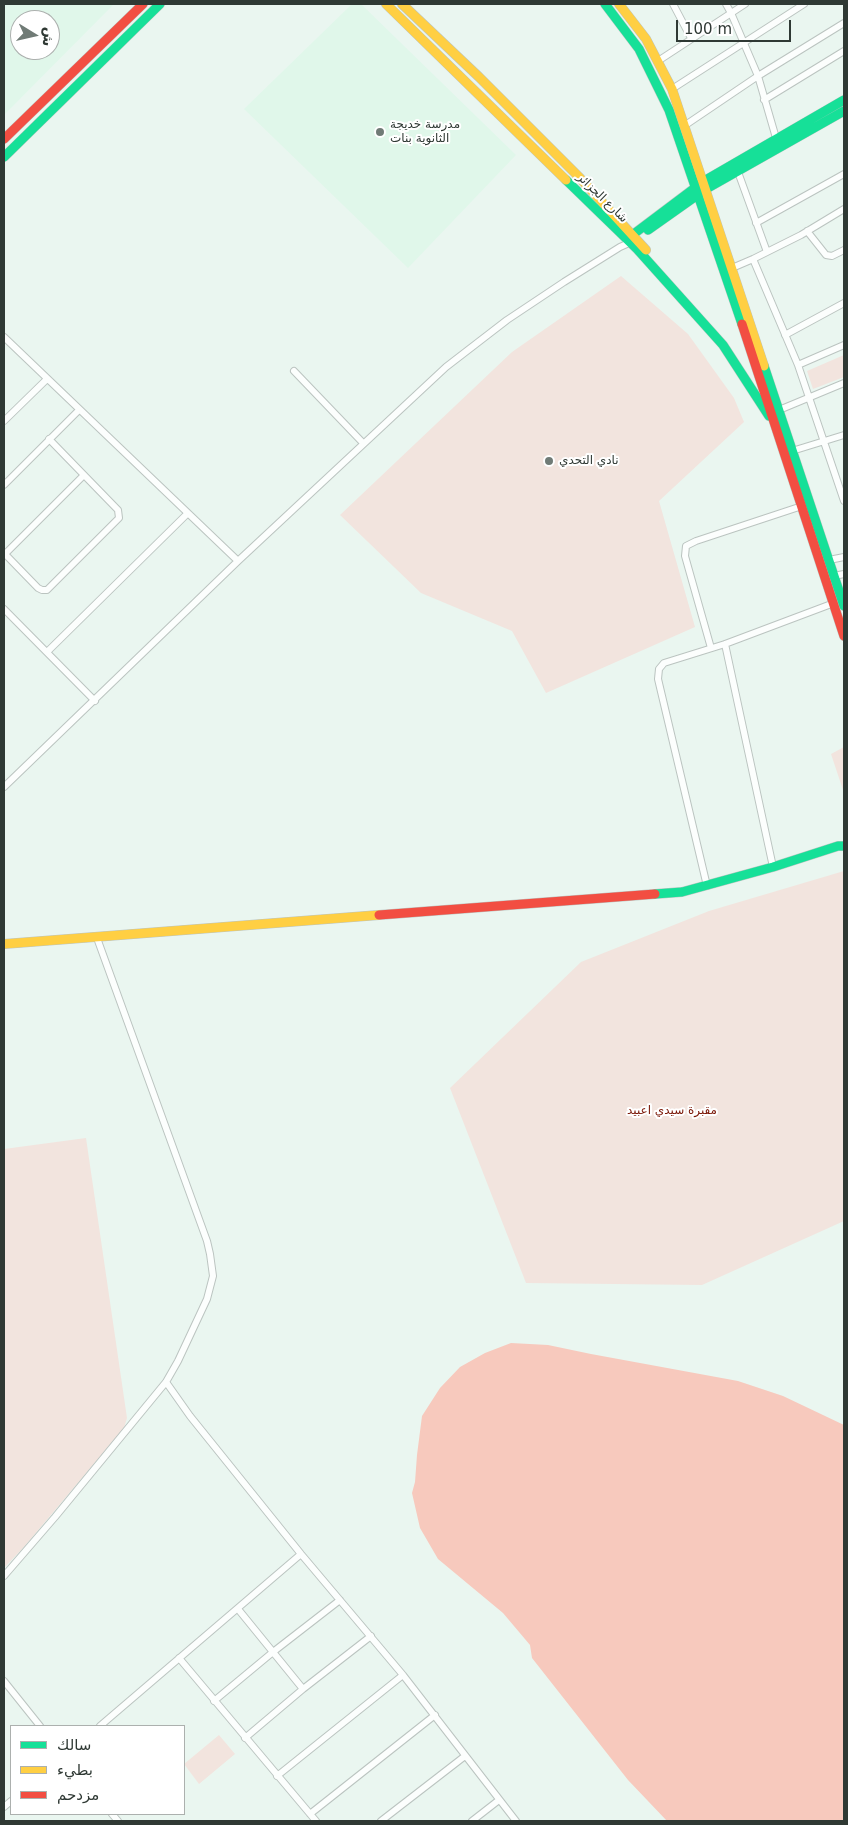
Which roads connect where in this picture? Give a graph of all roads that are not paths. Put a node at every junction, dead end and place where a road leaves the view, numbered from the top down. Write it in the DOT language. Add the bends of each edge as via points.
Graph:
graph roads {
  1 [pos="143,4"];
  2 [pos="160,4"];
  3 [pos="386,4"];
  4 [pos="402,4"];
  5 [pos="605,4"];
  6 [pos="673,4"];
  7 [pos="726,4"];
  8 [pos="745,4"];
  9 [pos="804,4"];
  10 [pos="622,5"];
  11 [pos="731,13"];
  12 [pos="844,22"];
  13 [pos="691,38"];
  14 [pos="744,42"];
  15 [pos="844,51"];
  16 [pos="658,61"];
  17 [pos="758,76"];
  18 [pos="672,89"];
  19 [pos="764,100"];
  20 [pos="844,100"];
  21 [pos="844,111"];
  22 [pos="684,126"];
  23 [pos="776,138"];
  24 [pos="4,139"];
  25 [pos="4,157"];
  26 [pos="738,172"];
  27 [pos="844,174"];
  28 [pos="701,188"];
  29 [pos="844,209"];
  30 [pos="756,223"];
  31 [pos="807,231"];
  32 [pos="631,239"];
  33 [pos="844,250"];
  34 [pos="767,252"];
  35 [pos="753,259"];
  36 [pos="732,268"];
  37 [pos="844,303"];
  38 [pos="785,334"];
  39 [pos="4,338"];
  40 [pos="844,346"];
  41 [pos="798,366"];
  42 [pos="294,371"];
  43 [pos="47,379"];
  44 [pos="844,383"];
  45 [pos="767,398"];
  46 [pos="810,398"];
  47 [pos="79,410"];
  48 [pos="778,410"];
  49 [pos="782,419"];
  50 [pos="4,421"];
  51 [pos="777,429"];
  52 [pos="844,436"];
  53 [pos="50,439"];
  54 [pos="825,442"];
  55 [pos="363,443"];
  56 [pos="792,451"];
  57 [pos="84,475"];
  58 [pos="4,485"];
  59 [pos="843,494"];
  60 [pos="844,501"];
  61 [pos="802,506"];
  62 [pos="188,513"];
  63 [pos="4,554"];
  64 [pos="844,556"];
  65 [pos="829,560"];
  66 [pos="238,561"];
  67 [pos="844,574"];
  68 [pos="834,576"];
  69 [pos="834,603"];
  70 [pos="844,606"];
  71 [pos="4,609"];
  72 [pos="844,636"];
  73 [pos="725,644"];
  74 [pos="711,648"];
  75 [pos="46,652"];
  76 [pos="95,701"];
  77 [pos="4,786"];
  78 [pos="842,845"];
  79 [pos="773,867"];
  80 [pos="707,886"];
  81 [pos="97,938"];
  82 [pos="4,944"];
  83 [pos="166,1382"];
  84 [pos="301,1554"];
  85 [pos="4,1576"];
  86 [pos="340,1600"];
  87 [pos="238,1609"];
  88 [pos="371,1636"];
  89 [pos="272,1652"];
  90 [pos="179,1658"];
  91 [pos="403,1675"];
  92 [pos="4,1681"];
  93 [pos="303,1689"];
  94 [pos="214,1701"];
  95 [pos="434,1715"];
  96 [pos="39,1725"];
  97 [pos="101,1725"];
  98 [pos="245,1738"];
  99 [pos="465,1756"];
  100 [pos="277,1776"];
  101 [pos="499,1800"];
  102 [pos="310,1814"];
  103 [pos="316,1821"];
  104 [pos="381,1821"];
  105 [pos="472,1821"];
  106 [pos="516,1821"];
  1 -- 24 [label="main road"];
  2 -- 25 [label="main road"];
  3 -- 32 [label="main road, شارع الجزائر"];
  4 -- 32 [label="main road, شارع الجزائر" via="566,164"];
  5 -- 28 [label="main road" via="634,41 654,78"];
  6 -- 13 [label="street"];
  7 -- 11 [label="street"];
  8 -- 11 [label="street"];
  9 -- 14 [label="street"];
  10 -- 16 [label="main road"];
  11 -- 13 [label="street"];
  11 -- 14 [label="street"];
  12 -- 17 [label="street"];
  13 -- 16 [label="street"];
  14 -- 17 [label="street"];
  14 -- 18 [label="street"];
  15 -- 19 [label="street"];
  16 -- 18 [label="main road"];
  17 -- 19 [label="street"];
  17 -- 22 [label="street"];
  18 -- 22 [label="main road"];
  19 -- 23 [label="street"];
  20 -- 23 [label="main road"];
  21 -- 26 [label="main road"];
  22 -- 28 [label="main road"];
  23 -- 28 [label="main road"];
  26 -- 28 [label="main road"];
  26 -- 30 [label="street"];
  27 -- 30 [label="street"];
  28 -- 32 [label="main road"];
  28 -- 36 [label="main road"];
  28 -- 45 [label="main road" via="731,296"];
  29 -- 31 [label="street"];
  30 -- 34 [label="street"];
  31 -- 33 [label="street" via="826,254 832,256"];
  31 -- 34 [label="street"];
  32 -- 45 [label="main road, شارع الجزائر" via="724,337"];
  32 -- 51 [label="main road, شارع الجزائر" via="711,330"];
  32 -- 55 [label="street" via="475,343"];
  34 -- 35 [label="street"];
  35 -- 36 [label="street"];
  35 -- 38 [label="street"];
  36 -- 48 [label="main road"];
  37 -- 38 [label="street"];
  38 -- 41 [label="street"];
  39 -- 43 [label="street"];
  40 -- 41 [label="street"];
  41 -- 46 [label="street"];
  42 -- 55 [label="street"];
  43 -- 47 [label="street"];
  43 -- 50 [label="street"];
  44 -- 46 [label="street"];
  45 -- 49 [label="main road, شارع الجزائر"];
  45 -- 51 [label="main road"];
  46 -- 48 [label="street"];
  46 -- 54 [label="street"];
  47 -- 53 [label="street"];
  47 -- 62 [label="street"];
  48 -- 49 [label="main road"];
  49 -- 56 [label="main road"];
  51 -- 61 [label="main road"];
  52 -- 54 [label="street"];
  53 -- 57 [label="street"];
  53 -- 58 [label="street"];
  54 -- 56 [label="street"];
  54 -- 59 [label="street"];
  55 -- 66 [label="street"];
  56 -- 65 [label="main road"];
  57 -- 63 [label="street"];
  57 -- 63 [label="street" via="120,512 118,520 103,536 45,590 38,588"];
  59 -- 60 [label="street"];
  61 -- 69 [label="main road"];
  61 -- 74 [label="street" via="686,546 686,561"];
  62 -- 66 [label="street"];
  62 -- 75 [label="street"];
  64 -- 65 [label="street"];
  65 -- 68 [label="main road"];
  66 -- 76 [label="street"];
  67 -- 68 [label="street"];
  68 -- 70 [label="main road"];
  69 -- 72 [label="main road"];
  69 -- 73 [label="street"];
  71 -- 75 [label="street"];
  73 -- 74 [label="street"];
  73 -- 79 [label="street"];
  74 -- 80 [label="street" via="664,663 658,672"];
  75 -- 76 [label="street"];
  76 -- 77 [label="street"];
  78 -- 79 [label="main road"];
  79 -- 80 [label="main road"];
  80 -- 81 [label="main road" via="664,894"];
  81 -- 82 [label="main road"];
  81 -- 83 [label="street" via="207,1241 212,1266 207,1299"];
  83 -- 84 [label="street"];
  83 -- 85 [label="street"];
  84 -- 86 [label="street"];
  84 -- 87 [label="street"];
  86 -- 88 [label="street"];
  86 -- 89 [label="street"];
  87 -- 89 [label="street"];
  87 -- 90 [label="street"];
  88 -- 91 [label="street"];
  88 -- 93 [label="street"];
  89 -- 93 [label="street"];
  89 -- 94 [label="street"];
  90 -- 94 [label="street"];
  90 -- 97 [label="street"];
  91 -- 95 [label="street"];
  91 -- 100 [label="street"];
  92 -- 96 [label="street"];
  93 -- 98 [label="street"];
  94 -- 98 [label="street"];
  95 -- 99 [label="street"];
  95 -- 102 [label="street"];
  98 -- 100 [label="street"];
  99 -- 101 [label="street"];
  99 -- 104 [label="street"];
  100 -- 102 [label="street"];
  101 -- 105 [label="street"];
  101 -- 106 [label="street"];
  102 -- 103 [label="street"];
}
